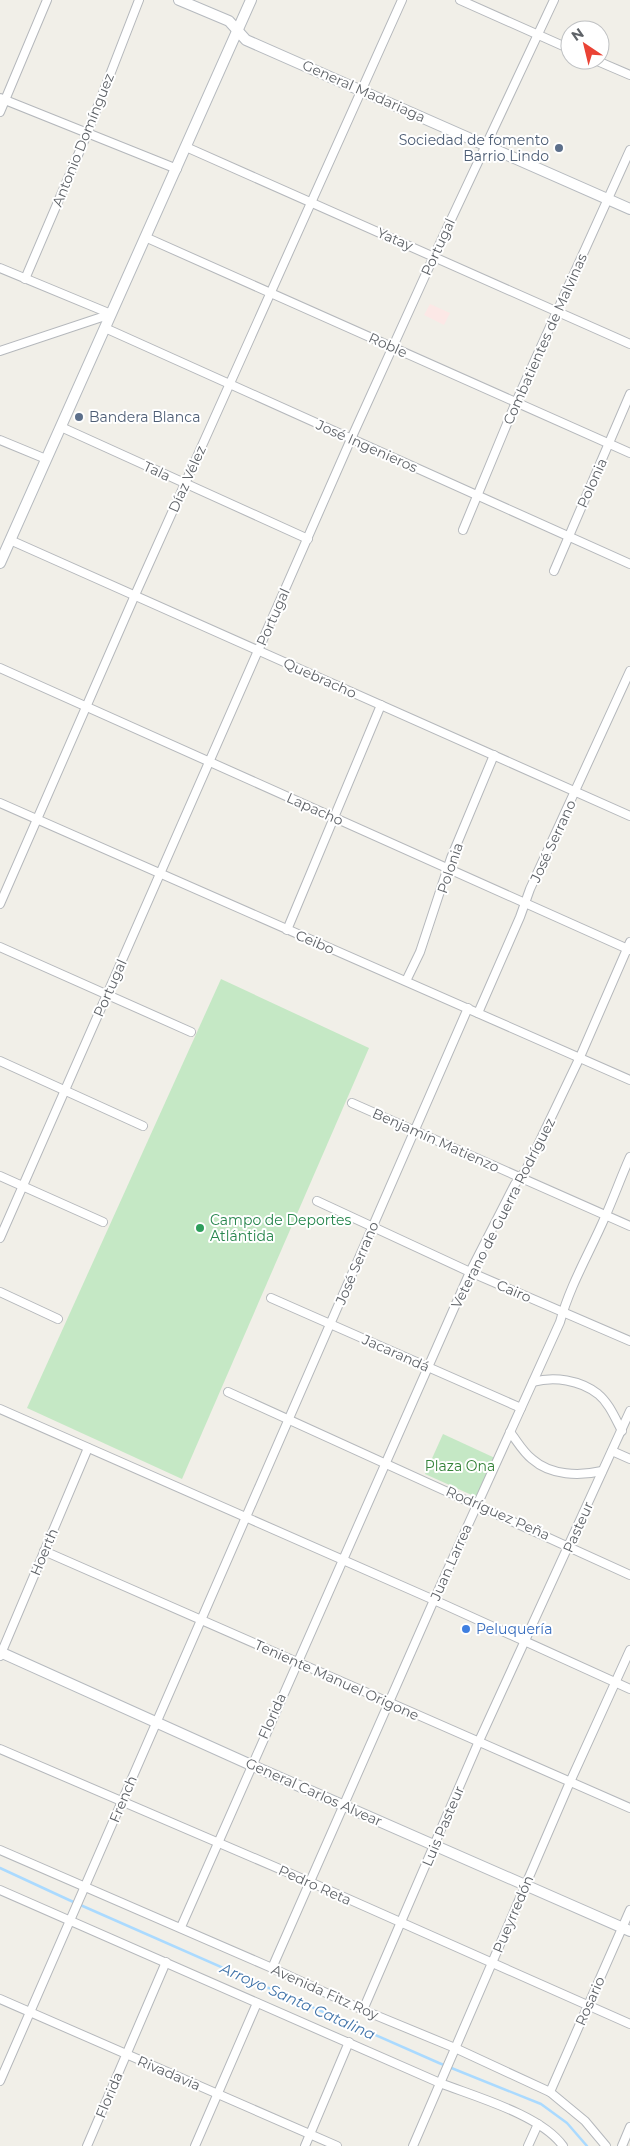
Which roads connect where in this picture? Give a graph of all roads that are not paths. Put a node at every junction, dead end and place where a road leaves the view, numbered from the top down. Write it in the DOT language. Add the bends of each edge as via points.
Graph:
graph roads {
  1 [pos="47,0"];
  2 [pos="139,0"];
  3 [pos="179,0"];
  4 [pos="251,0"];
  5 [pos="402,0"];
  6 [pos="460,0"];
  7 [pos="554,0"];
  8 [pos="238,30"];
  9 [pos="537,35"];
  10 [pos="560,45"];
  11 [pos="610,66"];
  12 [pos="630,75"];
  13 [pos="361,90"];
  14 [pos="2,99"];
  15 [pos="0,112"];
  16 [pos="87,134"];
  17 [pos="486,146"];
  18 [pos="186,147"];
  19 [pos="630,150"];
  20 [pos="177,169"];
  21 [pos="608,200"];
  22 [pos="312,204"];
  23 [pos="630,209"];
  24 [pos="145,237"];
  25 [pos="434,256"];
  26 [pos="0,268"];
  27 [pos="26,279"];
  28 [pos="270,294"];
  29 [pos="557,311"];
  30 [pos="111,314"];
  31 [pos="105,328"];
  32 [pos="630,344"];
  33 [pos="394,347"];
  34 [pos="0,351"];
  35 [pos="230,384"];
  36 [pos="630,394"];
  37 [pos="516,402"];
  38 [pos="61,427"];
  39 [pos="351,439"];
  40 [pos="0,440"];
  41 [pos="610,444"];
  42 [pos="630,453"];
  43 [pos="46,460"];
  44 [pos="185,484"];
  45 [pos="478,495"];
  46 [pos="463,530"];
  47 [pos="568,537"];
  48 [pos="308,539"];
  49 [pos="10,540"];
  50 [pos="0,562"];
  51 [pos="630,564"];
  52 [pos="554,571"];
  53 [pos="135,595"];
  54 [pos="258,650"];
  55 [pos="0,668"];
  56 [pos="630,672"];
  57 [pos="628,681"];
  58 [pos="381,705"];
  59 [pos="88,706"];
  60 [pos="494,755"];
  61 [pos="210,763"];
  62 [pos="576,792"];
  63 [pos="0,803"];
  64 [pos="630,816"];
  65 [pos="333,817"];
  66 [pos="37,820"];
  67 [pos="448,868"];
  68 [pos="159,874"];
  69 [pos="526,902"];
  70 [pos="0,904"];
  71 [pos="287,930"];
  72 [pos="0,947"];
  73 [pos="629,947"];
  74 [pos="406,981"];
  75 [pos="107,994"];
  76 [pos="468,1008"];
  77 [pos="478,1013"];
  78 [pos="191,1032"];
  79 [pos="580,1057"];
  80 [pos="0,1061"];
  81 [pos="630,1080"];
  82 [pos="65,1090"];
  83 [pos="352,1103"];
  84 [pos="143,1126"];
  85 [pos="415,1132"];
  86 [pos="630,1157"];
  87 [pos="0,1176"];
  88 [pos="521,1178"];
  89 [pos="23,1186"];
  90 [pos="317,1201"];
  91 [pos="606,1215"];
  92 [pos="103,1222"];
  93 [pos="630,1226"];
  94 [pos="372,1227"];
  95 [pos="0,1238"];
  96 [pos="470,1272"];
  97 [pos="0,1292"];
  98 [pos="271,1298"];
  99 [pos="562,1312"];
  100 [pos="58,1319"];
  101 [pos="331,1324"];
  102 [pos="630,1341"];
  103 [pos="428,1367"];
  104 [pos="533,1382"];
  105 [pos="228,1392"];
  106 [pos="521,1408"];
  107 [pos="0,1409"];
  108 [pos="630,1411"];
  109 [pos="290,1420"];
  110 [pos="622,1431"];
  111 [pos="510,1432"];
  112 [pos="88,1448"];
  113 [pos="612,1451"];
  114 [pos="630,1459"];
  115 [pos="385,1462"];
  116 [pos="602,1471"];
  117 [pos="477,1504"];
  118 [pos="245,1517"];
  119 [pos="570,1546"];
  120 [pos="44,1551"];
  121 [pos="341,1561"];
  122 [pos="630,1575"];
  123 [pos="434,1600"];
  124 [pos="201,1619"];
  125 [pos="524,1642"];
  126 [pos="630,1650"];
  127 [pos="1,1653"];
  128 [pos="296,1662"];
  129 [pos="614,1682"];
  130 [pos="630,1689"];
  131 [pos="389,1703"];
  132 [pos="156,1721"];
  133 [pos="479,1741"];
  134 [pos="0,1749"];
  135 [pos="251,1765"];
  136 [pos="570,1782"];
  137 [pos="122,1801"];
  138 [pos="343,1805"];
  139 [pos="630,1808"];
  140 [pos="218,1843"];
  141 [pos="434,1845"];
  142 [pos="0,1850"];
  143 [pos="310,1882"];
  144 [pos="526,1884"];
  145 [pos="85,1888"];
  146 [pos="0,1890"];
  147 [pos="630,1910"];
  148 [pos="69,1921"];
  149 [pos="401,1923"];
  150 [pos="181,1928"];
  151 [pos="626,1929"];
  152 [pos="166,1962"];
  153 [pos="492,1963"];
  154 [pos="272,1968"];
  155 [pos="0,1999"];
  156 [pos="257,2003"];
  157 [pos="588,2005"];
  158 [pos="363,2010"];
  159 [pos="30,2011"];
  160 [pos="630,2024"];
  161 [pos="349,2042"];
  162 [pos="455,2048"];
  163 [pos="127,2055"];
  164 [pos="442,2080"];
  165 [pos="0,2081"];
  166 [pos="550,2092"];
  167 [pos="218,2094"];
  168 [pos="538,2124"];
  169 [pos="630,2127"];
  170 [pos="310,2134"];
  171 [pos="88,2146"];
  172 [pos="196,2146"];
  173 [pos="305,2146"];
  174 [pos="338,2146"];
  175 [pos="414,2146"];
  176 [pos="528,2146"];
  177 [pos="563,2146"];
  178 [pos="606,2146"];
  179 [pos="622,2146"];
  1 -- 14 [label="street"];
  2 -- 16 [label="street, Antonio Domínguez"];
  3 -- 8 [label="street, General Madariaga" via="229,21"];
  4 -- 8 [label="street"];
  5 -- 13 [label="street, Díaz Vélez"];
  6 -- 9 [label="street"];
  7 -- 9 [label="street, Portugal"];
  8 -- 13 [label="street, General Madariaga" via="246,40"];
  8 -- 18 [label="street"];
  9 -- 10 [label="street"];
  9 -- 17 [label="street, Portugal"];
  11 -- 12 [label="street"];
  13 -- 17 [label="street, General Madariaga"];
  13 -- 22 [label="street, Díaz Vélez"];
  14 -- 15 [label="street"];
  14 -- 16 [label="street"];
  16 -- 20 [label="street"];
  16 -- 27 [label="street, Antonio Domínguez"];
  17 -- 21 [label="street, General Madariaga"];
  17 -- 25 [label="street, Portugal"];
  18 -- 20 [label="street"];
  18 -- 22 [label="street, Yatay"];
  19 -- 21 [label="street, Combatientes de Malvinas"];
  20 -- 24 [label="street"];
  21 -- 23 [label="street, General Madariaga"];
  21 -- 29 [label="street, Combatientes de Malvinas"];
  22 -- 25 [label="street, Yatay"];
  22 -- 28 [label="street, Díaz Vélez"];
  24 -- 28 [label="street, Roble"];
  24 -- 30 [label="street"];
  25 -- 29 [label="street, Yatay"];
  25 -- 33 [label="street, Portugal"];
  26 -- 27 [label="street"];
  27 -- 30 [label="street"];
  28 -- 33 [label="street, Roble"];
  28 -- 35 [label="street, Díaz Vélez"];
  29 -- 32 [label="street, Yatay"];
  29 -- 37 [label="street, Combatientes de Malvinas"];
  30 -- 31 [label="street"];
  30 -- 34 [label="street"];
  31 -- 35 [label="street, José Ingenieros"];
  31 -- 38 [label="street"];
  33 -- 37 [label="street, Roble"];
  33 -- 39 [label="street, Portugal"];
  35 -- 39 [label="street, José Ingenieros"];
  35 -- 44 [label="street, Díaz Vélez"];
  36 -- 41 [label="street, Polonia"];
  37 -- 41 [label="street, Roble"];
  37 -- 45 [label="street, Combatientes de Malvinas"];
  38 -- 43 [label="street"];
  38 -- 44 [label="street, Tala"];
  39 -- 45 [label="street, José Ingenieros"];
  39 -- 48 [label="street, Portugal"];
  40 -- 43 [label="street"];
  41 -- 42 [label="street, Roble"];
  41 -- 47 [label="street, Polonia"];
  43 -- 49 [label="street"];
  44 -- 48 [label="street, Tala"];
  44 -- 53 [label="street, Díaz Vélez"];
  45 -- 46 [label="street, Combatientes de Malvinas"];
  45 -- 47 [label="street, José Ingenieros"];
  47 -- 51 [label="street, José Ingenieros"];
  47 -- 52 [label="street, Polonia"];
  48 -- 54 [label="street, Portugal"];
  49 -- 50 [label="street"];
  49 -- 53 [label="street, Quebracho"];
  53 -- 54 [label="street, Quebracho"];
  53 -- 59 [label="street, Díaz Vélez"];
  54 -- 58 [label="street, Quebracho"];
  54 -- 61 [label="street, Portugal"];
  55 -- 59 [label="street, Lapacho"];
  56 -- 57 [label="street, José Serrano"];
  57 -- 62 [label="street, José Serrano"];
  58 -- 60 [label="street, Quebracho"];
  58 -- 65 [label="street"];
  59 -- 61 [label="street, Lapacho"];
  59 -- 66 [label="street, Díaz Vélez"];
  60 -- 62 [label="street, Quebracho"];
  60 -- 67 [label="street, Polonia"];
  61 -- 65 [label="street, Lapacho"];
  61 -- 68 [label="street, Portugal"];
  62 -- 64 [label="street, Quebracho"];
  62 -- 69 [label="street, José Serrano"];
  63 -- 66 [label="street, Ceibo"];
  65 -- 67 [label="street, Lapacho"];
  65 -- 71 [label="street"];
  66 -- 68 [label="street, Ceibo"];
  66 -- 70 [label="street, Díaz Vélez"];
  67 -- 69 [label="street, Lapacho"];
  67 -- 74 [label="street, Polonia" via="420,952"];
  68 -- 71 [label="street, Ceibo"];
  68 -- 75 [label="street, Portugal"];
  69 -- 73 [label="street, Lapacho"];
  69 -- 77 [label="street, José Serrano"];
  71 -- 74 [label="street, Ceibo"];
  72 -- 75 [label="street"];
  73 -- 79 [label="street, Veterano de Guerra Rodríguez"];
  74 -- 76 [label="street, Ceibo"];
  75 -- 78 [label="street"];
  75 -- 82 [label="street, Portugal"];
  76 -- 77 [label="street, Ceibo"];
  76 -- 85 [label="street, José Serrano"];
  77 -- 79 [label="street, Ceibo"];
  79 -- 81 [label="street, Ceibo"];
  79 -- 88 [label="street, Veterano de Guerra Rodríguez"];
  80 -- 82 [label="street"];
  82 -- 84 [label="street"];
  82 -- 89 [label="street, Portugal"];
  83 -- 85 [label="street, Benjamín Matienzo"];
  85 -- 88 [label="street, Benjamín Matienzo"];
  85 -- 94 [label="street, José Serrano"];
  86 -- 91 [label="street, Juan Larrea"];
  87 -- 89 [label="street"];
  88 -- 91 [label="street, Benjamín Matienzo"];
  88 -- 96 [label="street, Veterano de Guerra Rodríguez"];
  89 -- 92 [label="street"];
  89 -- 95 [label="street, Portugal"];
  90 -- 94 [label="street, Cairo"];
  91 -- 93 [label="street, Benjamín Matienzo"];
  91 -- 99 [label="street, Juan Larrea"];
  94 -- 96 [label="street, Cairo"];
  94 -- 101 [label="street, José Serrano"];
  96 -- 99 [label="street, Cairo"];
  96 -- 103 [label="street, Veterano de Guerra Rodríguez"];
  97 -- 100 [label="street"];
  98 -- 101 [label="street, Jacarandá"];
  99 -- 102 [label="street, Cairo"];
  99 -- 104 [label="street, Juan Larrea"];
  101 -- 103 [label="street, Jacarandá"];
  101 -- 109 [label="street, José Serrano"];
  103 -- 106 [label="street, Jacarandá"];
  103 -- 115 [label="street, Veterano de Guerra Rodríguez"];
  104 -- 106 [label="street, Juan Larrea"];
  104 -- 110 [label="street" via="559,1379 598,1394"];
  105 -- 109 [label="street, Rodríguez Peña"];
  106 -- 111 [label="street, Juan Larrea"];
  107 -- 112 [label="street"];
  108 -- 110 [label="street, Pasteur"];
  109 -- 115 [label="street, Rodríguez Peña"];
  109 -- 118 [label="street, José Serrano"];
  110 -- 113 [label="street, Pasteur"];
  111 -- 116 [label="street" via="533,1461 546,1468 573,1475"];
  111 -- 117 [label="street, Juan Larrea"];
  112 -- 118 [label="street"];
  112 -- 120 [label="street, Hoerth"];
  113 -- 114 [label="street"];
  113 -- 116 [label="street, Pasteur"];
  115 -- 117 [label="street, Rodríguez Peña"];
  115 -- 121 [label="street, Veterano de Guerra Rodríguez"];
  116 -- 119 [label="street, Pasteur"];
  117 -- 119 [label="street, Rodríguez Peña"];
  117 -- 123 [label="street, Juan Larrea"];
  118 -- 121 [label="street"];
  118 -- 124 [label="street, French"];
  119 -- 122 [label="street, Rodríguez Peña"];
  119 -- 125 [label="street, Pasteur"];
  120 -- 124 [label="street, Teniente Manuel Origone"];
  120 -- 127 [label="street, Hoerth"];
  121 -- 123 [label="street"];
  121 -- 128 [label="street, Florida"];
  123 -- 125 [label="street"];
  123 -- 131 [label="street, Juan Larrea"];
  124 -- 128 [label="street, Teniente Manuel Origone"];
  124 -- 132 [label="street, French"];
  125 -- 129 [label="street"];
  125 -- 133 [label="street, Luis Pasteur"];
  126 -- 129 [label="street, Pueyrredón"];
  127 -- 132 [label="street, General Carlos Alvear"];
  128 -- 131 [label="street, Teniente Manuel Origone"];
  128 -- 135 [label="street, Florida"];
  129 -- 130 [label="street"];
  129 -- 136 [label="street, Pueyrredón"];
  131 -- 133 [label="street, Teniente Manuel Origone"];
  131 -- 138 [label="street, Juan Larrea"];
  132 -- 135 [label="street, General Carlos Alvear"];
  132 -- 137 [label="street, French"];
  133 -- 136 [label="street, Teniente Manuel Origone"];
  133 -- 141 [label="street, Luis Pasteur"];
  134 -- 137 [label="street, Pedro Reta"];
  135 -- 138 [label="street, General Carlos Alvear"];
  135 -- 140 [label="street, Florida"];
  136 -- 139 [label="street, Teniente Manuel Origone"];
  136 -- 144 [label="street, Pueyrredón"];
  137 -- 140 [label="street, Pedro Reta"];
  137 -- 145 [label="street, French"];
  138 -- 141 [label="street, General Carlos Alvear"];
  138 -- 143 [label="street, Juan Larrea"];
  140 -- 143 [label="street, Pedro Reta"];
  140 -- 150 [label="street, Florida"];
  141 -- 144 [label="street, General Carlos Alvear"];
  141 -- 149 [label="street, Luis Pasteur"];
  142 -- 145 [label="street, Avenida Fitz Roy"];
  143 -- 149 [label="street, Pedro Reta"];
  143 -- 154 [label="street, Juan Larrea"];
  144 -- 151 [label="street, General Carlos Alvear"];
  144 -- 153 [label="street, Pueyrredón"];
  145 -- 148 [label="street, French"];
  145 -- 150 [label="street, Avenida Fitz Roy"];
  146 -- 148 [label="street"];
  147 -- 151 [label="street, Rosario"];
  148 -- 152 [label="street"];
  148 -- 159 [label="street, French"];
  149 -- 153 [label="street, Pedro Reta"];
  149 -- 158 [label="street, Luis Pasteur"];
  150 -- 154 [label="street, Avenida Fitz Roy"];
  151 -- 157 [label="street, Rosario"];
  152 -- 156 [label="street"];
  152 -- 163 [label="street, Florida"];
  153 -- 157 [label="street, Pedro Reta"];
  153 -- 162 [label="street, Pueyrredón"];
  154 -- 158 [label="street, Avenida Fitz Roy"];
  155 -- 159 [label="street, Rivadavia"];
  156 -- 161 [label="street"];
  156 -- 167 [label="street"];
  157 -- 160 [label="street, Pedro Reta"];
  157 -- 166 [label="street, Rosario"];
  158 -- 162 [label="street, Avenida Fitz Roy"];
  159 -- 163 [label="street, Rivadavia"];
  159 -- 165 [label="street, French"];
  161 -- 164 [label="street"];
  161 -- 170 [label="street"];
  162 -- 164 [label="street, Pueyrredón"];
  162 -- 166 [label="street, Avenida Fitz Roy"];
  163 -- 167 [label="street, Rivadavia"];
  163 -- 171 [label="street, Florida"];
  164 -- 168 [label="street"];
  164 -- 175 [label="street, Pueyrredón"];
  166 -- 178 [label="street, Avenida Fitz Roy" via="585,2121"];
  167 -- 170 [label="street, Rivadavia"];
  167 -- 172 [label="street"];
  168 -- 176 [label="street"];
  168 -- 177 [label="street" via="551,2132"];
  169 -- 179 [label="street"];
  170 -- 173 [label="street"];
  170 -- 174 [label="street, Rivadavia"];
}
